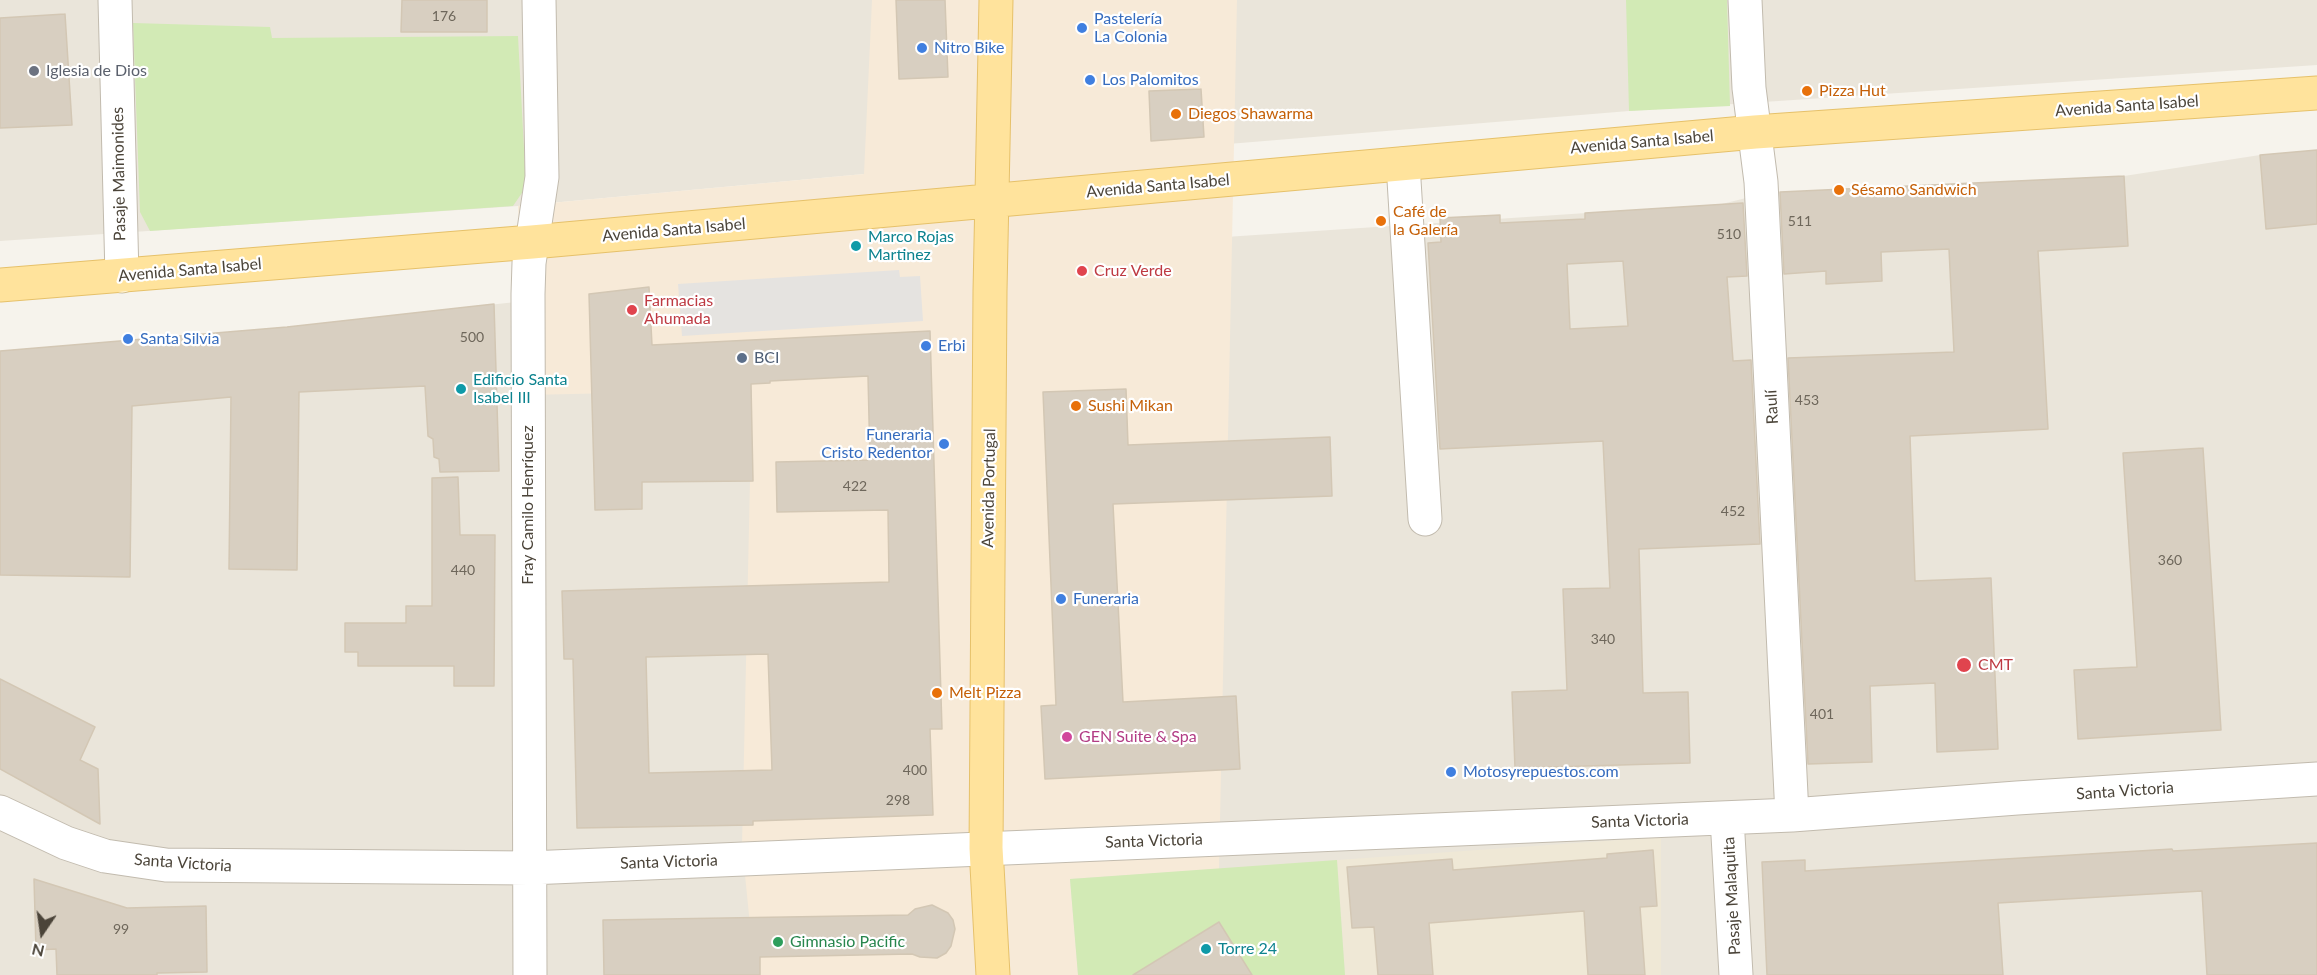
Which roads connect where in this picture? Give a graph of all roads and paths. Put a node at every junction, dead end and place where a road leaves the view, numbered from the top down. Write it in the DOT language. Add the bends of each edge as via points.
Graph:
graph roads {
  1 [pos="115,0"];
  2 [pos="539,0"];
  3 [pos="996,0"];
  4 [pos="1745,0"];
  5 [pos="2317,93"];
  6 [pos="1755,132"];
  7 [pos="1403,164"];
  8 [pos="992,201"];
  9 [pos="532,242"];
  10 [pos="122,276"];
  11 [pos="0,285"];
  12 [pos="1425,519"];
  13 [pos="2317,779"];
  14 [pos="0,812"];
  15 [pos="1792,815"];
  16 [pos="1727,818"];
  17 [pos="986,848"];
  18 [pos="529,868"];
  19 [pos="530,975"];
  20 [pos="993,975"];
  21 [pos="1736,975"];
  1 -- 10 [label="street, Pasaje Maimonides"];
  2 -- 9 [label="street, Fray Camilo Henríquez" via="542,177"];
  3 -- 8 [label="main road, Avenida Portugal"];
  4 -- 6 [label="street, Raulí"];
  5 -- 6 [label="main road, Avenida Santa Isabel"];
  6 -- 7 [label="main road, Avenida Santa Isabel"];
  6 -- 15 [label="street, Raulí" via="1761,182"];
  7 -- 8 [label="main road, Avenida Santa Isabel"];
  7 -- 12 [label="street"];
  8 -- 9 [label="main road, Avenida Santa Isabel"];
  8 -- 17 [label="main road, Avenida Portugal"];
  9 -- 10 [label="main road, Avenida Santa Isabel"];
  9 -- 18 [label="street, Fray Camilo Henríquez" via="528,294"];
  10 -- 11 [label="main road, Avenida Santa Isabel"];
  13 -- 15 [label="street, Santa Victoria"];
  14 -- 18 [label="street, Santa Victoria" via="66,843 105,856 166,865"];
  15 -- 16 [label="street, Santa Victoria"];
  16 -- 17 [label="street, Santa Victoria"];
  16 -- 21 [label="street, Pasaje Malaquita"];
  17 -- 18 [label="street, Santa Victoria"];
  17 -- 20 [label="main road, Avenida Portugal"];
  18 -- 19 [label="street, Fray Camilo Henríquez"];
}
